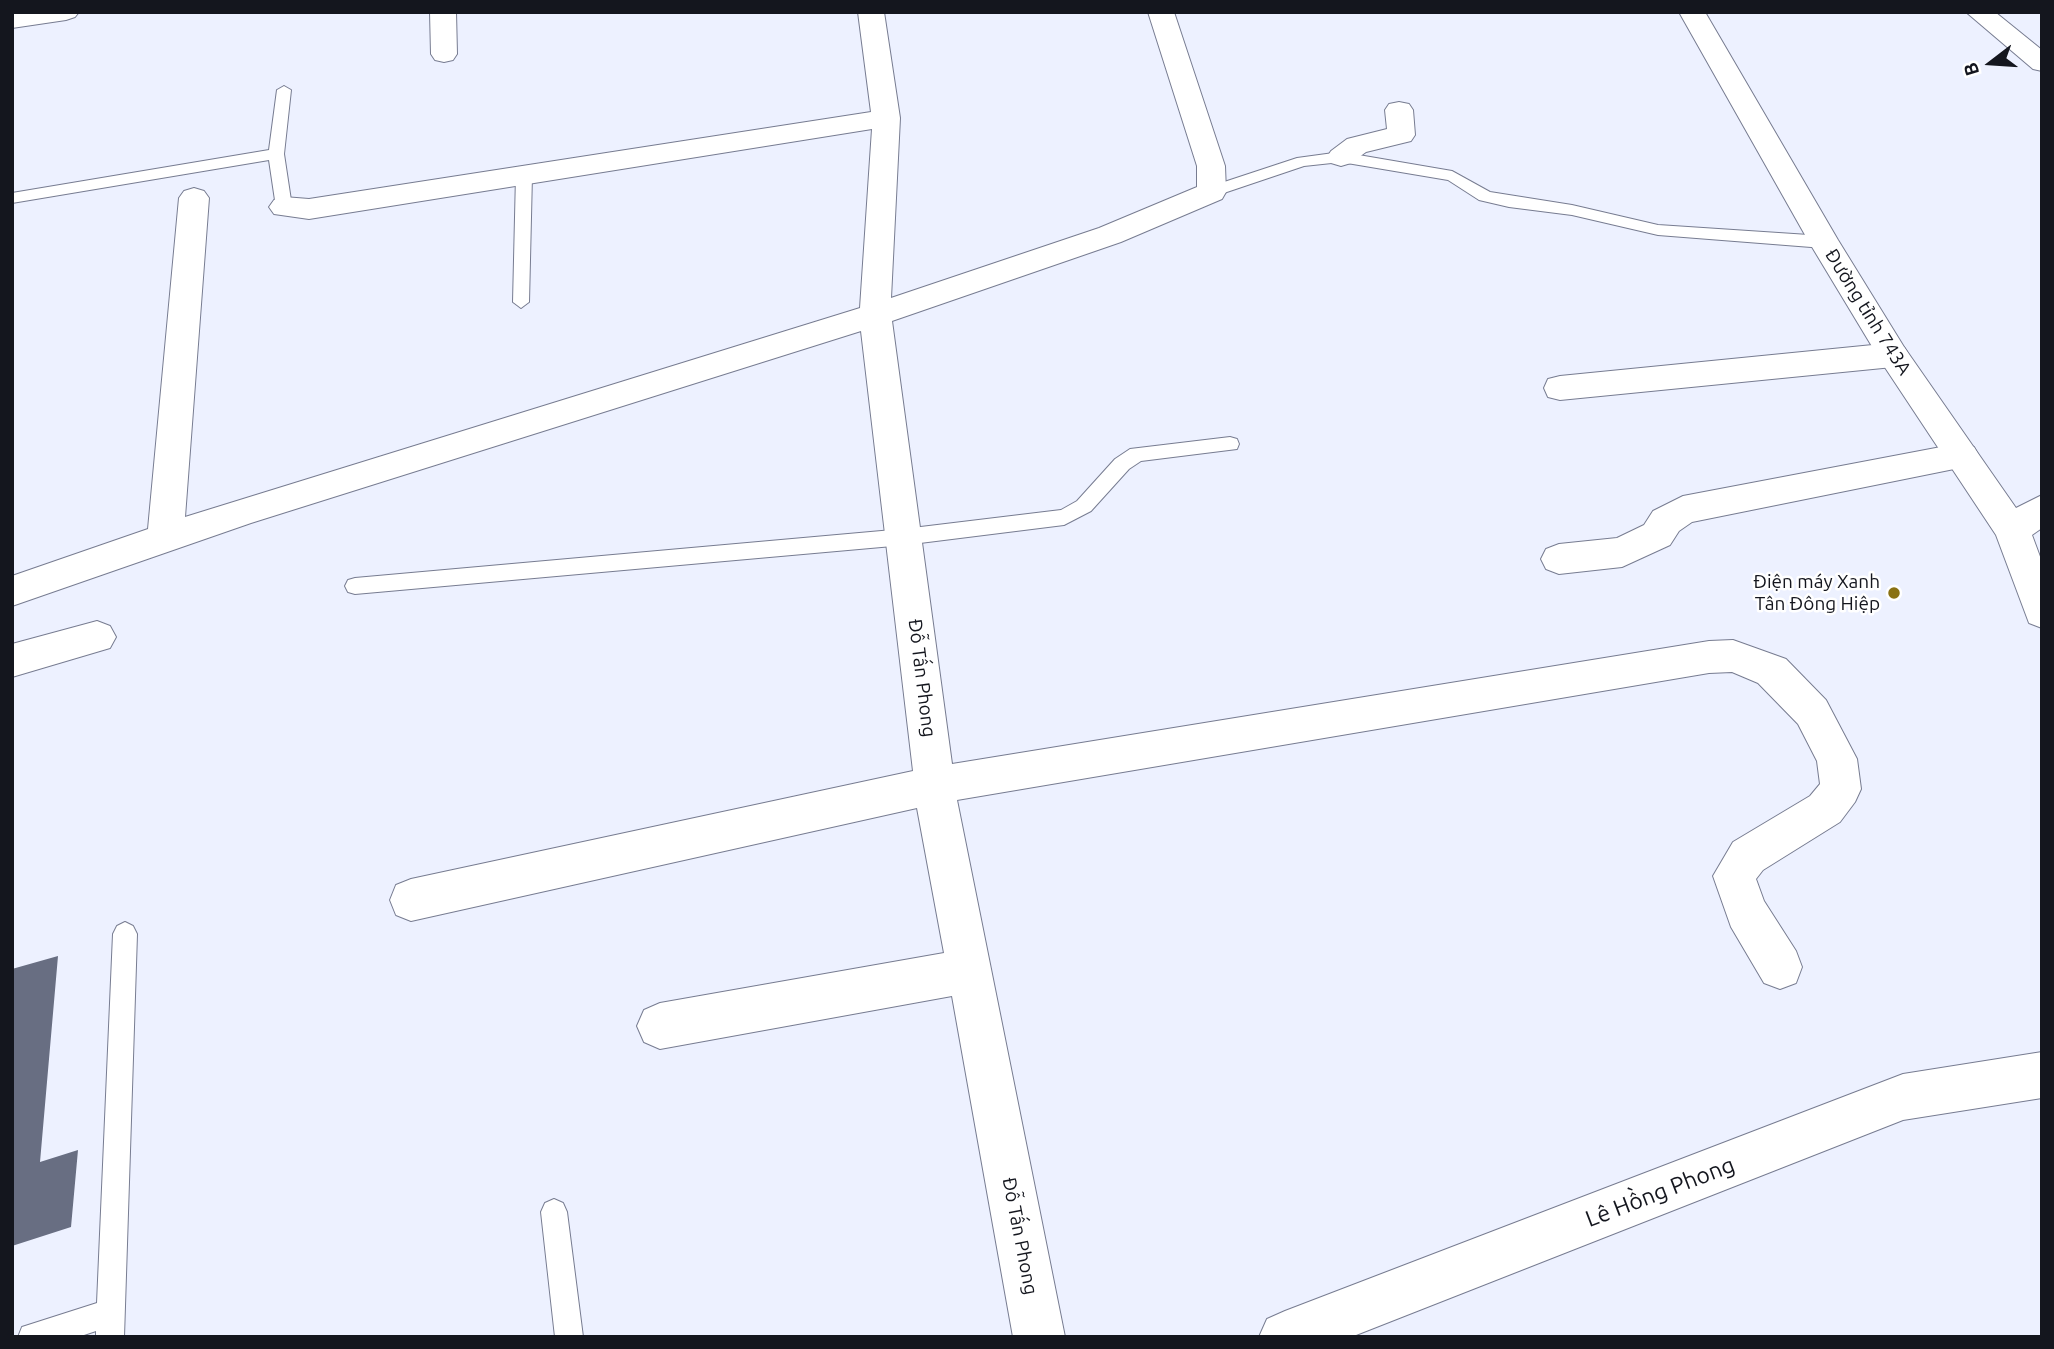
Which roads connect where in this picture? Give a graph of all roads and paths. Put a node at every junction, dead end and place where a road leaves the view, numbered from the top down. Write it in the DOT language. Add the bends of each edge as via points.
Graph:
graph roads {
  1 [pos="63,12"];
  2 [pos="443,12"];
  3 [pos="871,12"];
  4 [pos="1161,12"];
  5 [pos="1692,12"];
  6 [pos="1979,12"];
  7 [pos="12,20"];
  8 [pos="444,54"];
  9 [pos="2042,63"];
  10 [pos="284,90"];
  11 [pos="1399,110"];
  12 [pos="886,118"];
  13 [pos="276,154"];
  14 [pos="1341,157"];
  15 [pos="524,175"];
  16 [pos="1212,192"];
  17 [pos="12,198"];
  18 [pos="194,198"];
  19 [pos="284,206"];
  20 [pos="1824,242"];
  21 [pos="521,302"];
  22 [pos="875,315"];
  23 [pos="1893,355"];
  24 [pos="1560,388"];
  25 [pos="1230,444"];
  26 [pos="1962,456"];
  27 [pos="2042,509"];
  28 [pos="2012,530"];
  29 [pos="904,537"];
  30 [pos="165,538"];
  31 [pos="1559,559"];
  32 [pos="355,586"];
  33 [pos="12,591"];
  34 [pos="2042,612"];
  35 [pos="97,637"];
  36 [pos="12,661"];
  37 [pos="936,785"];
  38 [pos="411,900"];
  39 [pos="125,933"];
  40 [pos="1780,967"];
  41 [pos="970,971"];
  42 [pos="660,1026"];
  43 [pos="2042,1075"];
  44 [pos="554,1212"];
  45 [pos="110,1325"];
  46 [pos="32,1337"];
  47 [pos="569,1337"];
  48 [pos="1039,1337"];
  49 [pos="1285,1337"];
  1 -- 7 [label="street"];
  2 -- 8 [label="street"];
  3 -- 12 [label="street, Đỗ Tấn Phong"];
  4 -- 16 [label="street" via="1211,166"];
  5 -- 20 [label="street, Đường tỉnh 743A"];
  6 -- 9 [label="street"];
  10 -- 13 [label="lane"];
  11 -- 14 [label="street" via="1401,135 1357,145"];
  12 -- 15 [label="street"];
  12 -- 22 [label="street, Đỗ Tấn Phong"];
  13 -- 17 [label="lane"];
  13 -- 19 [label="lane"];
  14 -- 16 [label="lane" via="1302,161"];
  14 -- 20 [label="lane" via="1452,176 1485,196 1572,209 1658,230"];
  15 -- 19 [label="street" via="310,209"];
  15 -- 21 [label="lane"];
  16 -- 22 [label="street" via="1110,235"];
  18 -- 30 [label="street"];
  20 -- 23 [label="street, Đường tỉnh 743A"];
  22 -- 29 [label="street, Đỗ Tấn Phong"];
  22 -- 30 [label="street"];
  23 -- 24 [label="street"];
  23 -- 26 [label="street, Đường tỉnh 743A"];
  25 -- 29 [label="lane" via="1137,454 1084,506 1064,517"];
  26 -- 28 [label="street, Đường tỉnh 743A"];
  26 -- 31 [label="street" via="1683,510 1666,521 1657,535 1622,552"];
  27 -- 28 [label="street"];
  28 -- 34 [label="street, Đường tỉnh 743A"];
  29 -- 32 [label="lane"];
  29 -- 37 [label="street, Đỗ Tấn Phong"];
  30 -- 33 [label="street"];
  35 -- 36 [label="street"];
  37 -- 38 [label="street"];
  37 -- 40 [label="street" via="1733,656 1772,671 1812,712 1837,758 1841,789 1825,809 1748,856 1734,876 1746,912"];
  37 -- 41 [label="street, Đỗ Tấn Phong"];
  39 -- 45 [label="lane"];
  41 -- 42 [label="street"];
  41 -- 48 [label="street, Đỗ Tấn Phong"];
  43 -- 49 [label="street, Lê Hồng Phong" via="1903,1097"];
  44 -- 47 [label="lane"];
  45 -- 46 [label="lane"];
}
